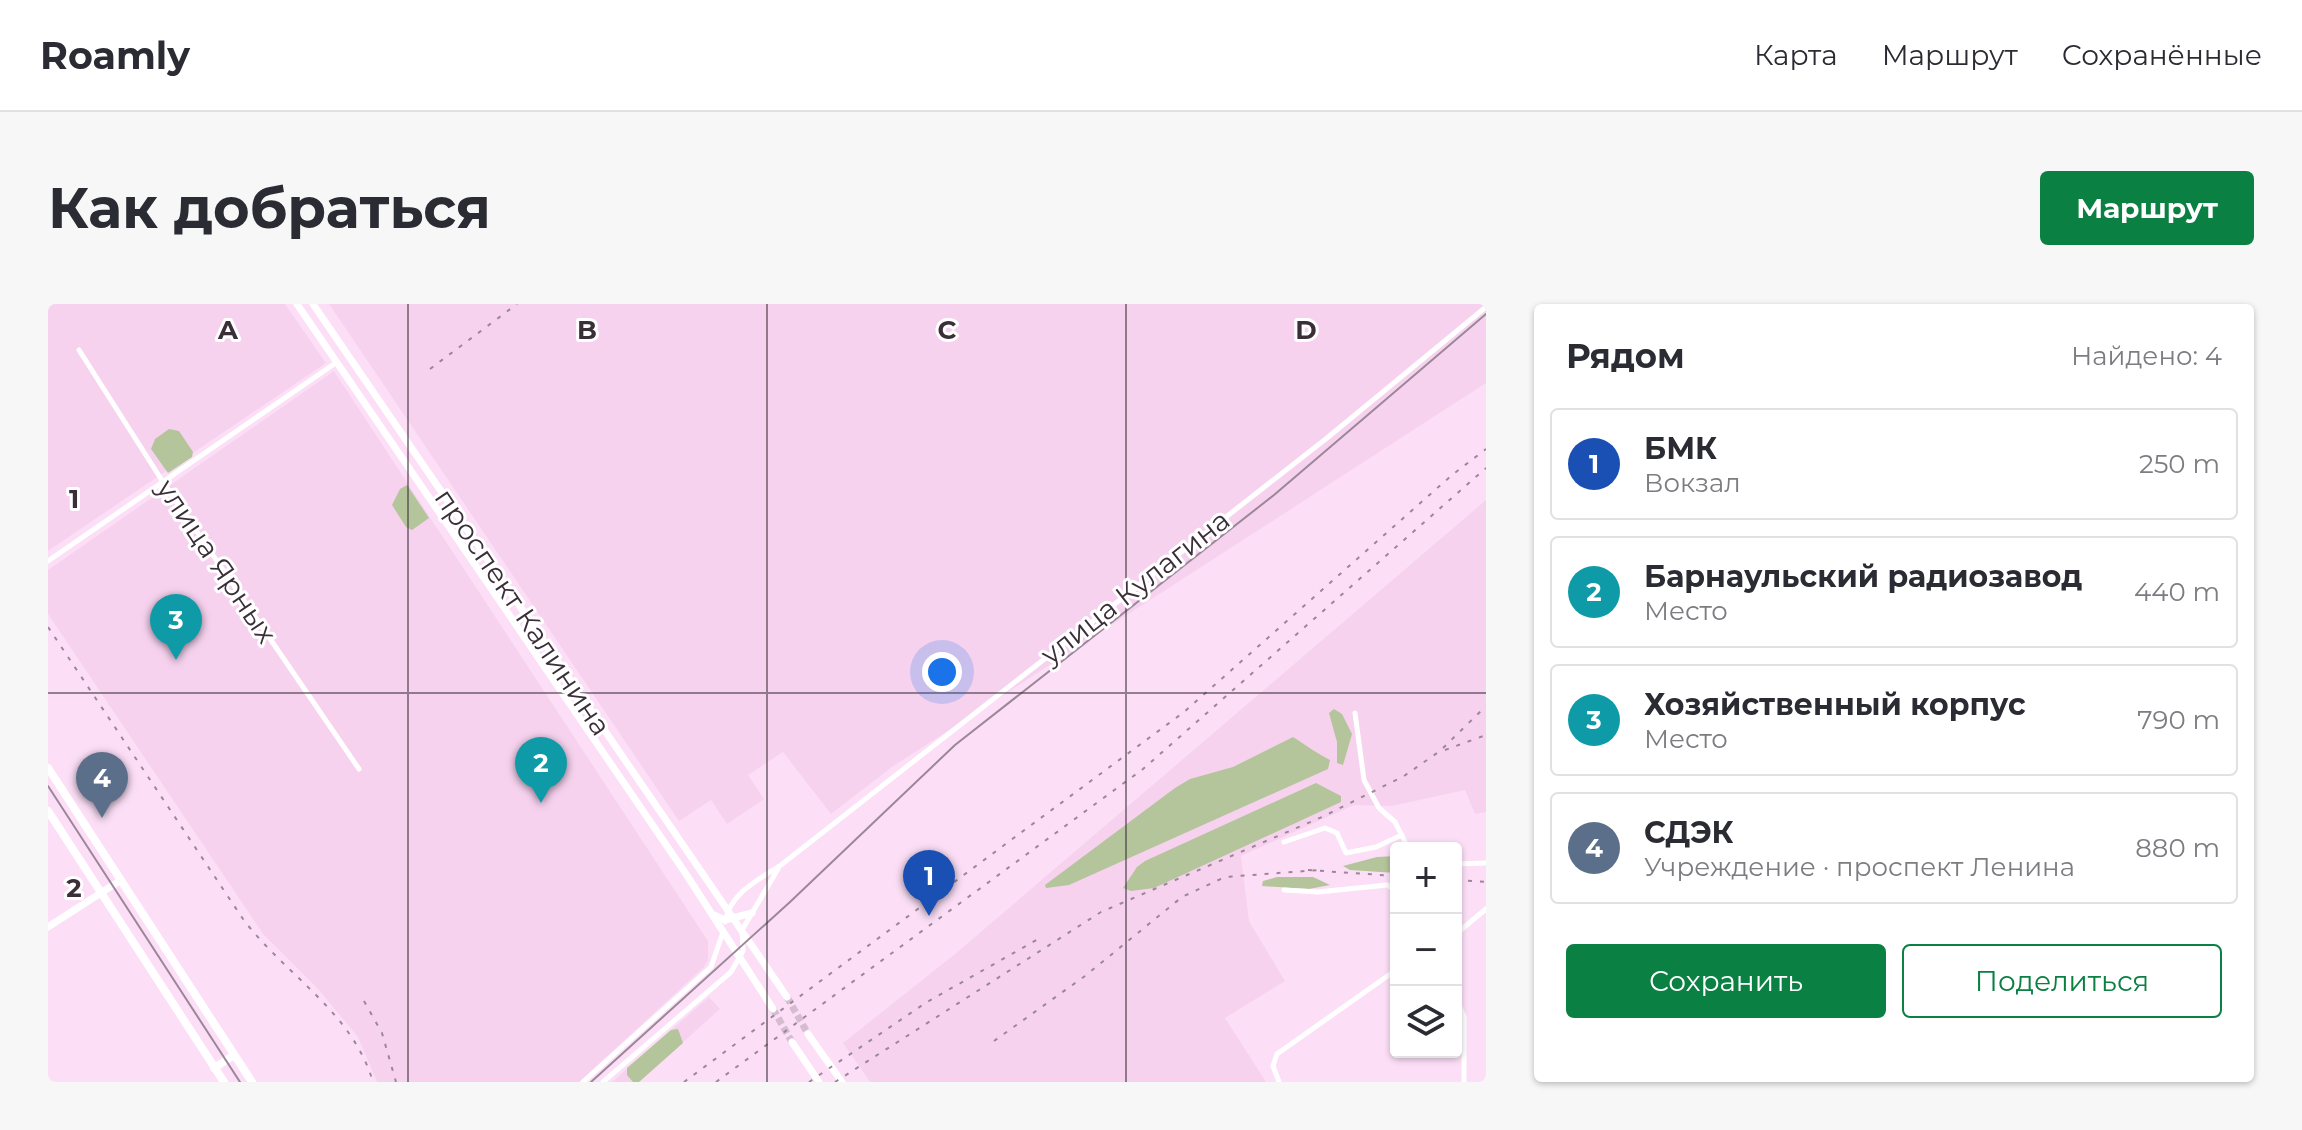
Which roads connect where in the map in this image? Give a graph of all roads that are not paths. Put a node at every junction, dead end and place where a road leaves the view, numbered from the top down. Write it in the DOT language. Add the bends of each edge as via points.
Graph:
graph roads {
  1 [pos="297,304"];
  2 [pos="313,304"];
  3 [pos="1486,307"];
  4 [pos="79,350"];
  5 [pos="347,355"];
  6 [pos="338,361"];
  7 [pos="163,482"];
  8 [pos="48,561"];
  9 [pos="1355,713"];
  10 [pos="48,768"];
  11 [pos="359,769"];
  12 [pos="48,811"];
  13 [pos="1402,835"];
  14 [pos="1284,842"];
  15 [pos="1405,842"];
  16 [pos="1486,863"];
  17 [pos="1462,864"];
  18 [pos="781,865"];
  19 [pos="121,880"];
  20 [pos="1390,887"];
  21 [pos="1284,890"];
  22 [pos="101,893"];
  23 [pos="727,909"];
  24 [pos="1486,909"];
  25 [pos="752,913"];
  26 [pos="712,914"];
  27 [pos="736,919"];
  28 [pos="725,920"];
  29 [pos="48,927"];
  30 [pos="1462,929"];
  31 [pos="742,930"];
  32 [pos="724,932"];
  33 [pos="739,954"];
  34 [pos="1390,974"];
  35 [pos="787,997"];
  36 [pos="773,1009"];
  37 [pos="1462,1012"];
  38 [pos="808,1034"];
  39 [pos="792,1042"];
  40 [pos="234,1055"];
  41 [pos="214,1068"];
  42 [pos="224,1082"];
  43 [pos="252,1082"];
  44 [pos="583,1082"];
  45 [pos="603,1082"];
  46 [pos="819,1082"];
  47 [pos="842,1082"];
  48 [pos="1279,1082"];
  49 [pos="1464,1082"];
  1 -- 6 [label="main road, проспект Калинина"];
  2 -- 5 [label="main road, проспект Калинина"];
  3 -- 18 [label="street, улица Кулагина" via="1327,438"];
  4 -- 7 [label="street, улица Ярных"];
  5 -- 6 [label="main road"];
  5 -- 23 [label="main road, проспект Калинина"];
  6 -- 7 [label="street"];
  6 -- 26 [label="main road, проспект Калинина"];
  7 -- 8 [label="street"];
  7 -- 11 [label="street, улица Ярных"];
  9 -- 13 [label="street" via="1364,780"];
  10 -- 19 [label="main road"];
  12 -- 22 [label="main road"];
  13 -- 14 [label="street" via="1346,853 1337,833 1325,828"];
  13 -- 15 [label="street"];
  16 -- 17 [label="street"];
  18 -- 23 [label="street, улица Кулагина" via="738,894"];
  18 -- 25 [label="street, улица Кулагина"];
  19 -- 22 [label="main road"];
  19 -- 40 [label="main road"];
  20 -- 21 [label="street"];
  22 -- 29 [label="main road"];
  22 -- 41 [label="main road"];
  23 -- 27 [label="main road, проспект Калинина"];
  23 -- 28 [label="street"];
  24 -- 30 [label="street"];
  25 -- 27 [label="main road"];
  25 -- 31 [label="street, улица Кулагина"];
  26 -- 28 [label="main road"];
  26 -- 32 [label="main road, проспект Калинина"];
  27 -- 28 [label="main road"];
  27 -- 31 [label="main road, проспект Калинина"];
  28 -- 32 [label="street"];
  31 -- 33 [label="street, улица Кулагина"];
  31 -- 35 [label="main road, проспект Калинина"];
  32 -- 33 [label="main road, проспект Калинина"];
  32 -- 44 [label="street" via="711,967"];
  33 -- 36 [label="main road"];
  33 -- 45 [label="street" via="731,972"];
  34 -- 48 [label="street" via="1277,1054 1273,1066"];
  37 -- 49 [label="street"];
  38 -- 47 [label="main road"];
  39 -- 46 [label="main road"];
  40 -- 41 [label="main road"];
  40 -- 43 [label="main road"];
  41 -- 42 [label="main road"];
}
